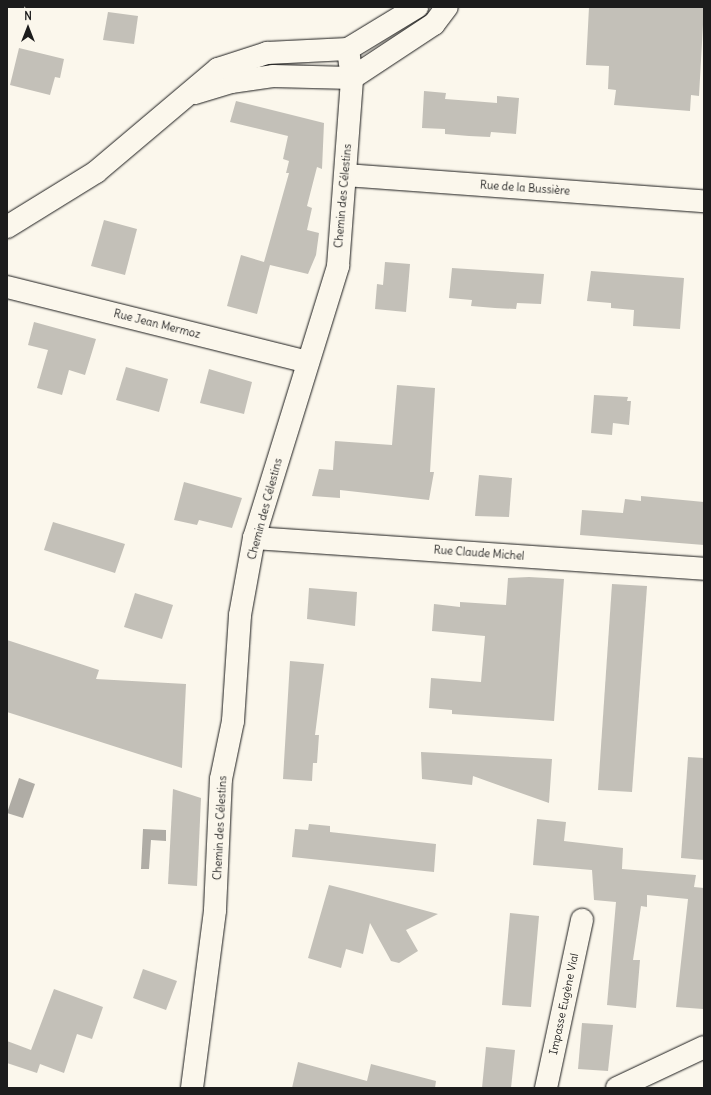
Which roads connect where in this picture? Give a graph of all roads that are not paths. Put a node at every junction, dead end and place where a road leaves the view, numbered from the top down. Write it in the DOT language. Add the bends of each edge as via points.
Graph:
graph roads {
  1 [pos="417,7"];
  2 [pos="447,7"];
  3 [pos="348,49"];
  4 [pos="352,78"];
  5 [pos="186,96"];
  6 [pos="346,175"];
  7 [pos="704,201"];
  8 [pos="7,227"];
  9 [pos="7,287"];
  10 [pos="308,362"];
  11 [pos="254,538"];
  12 [pos="704,569"];
  13 [pos="582,920"];
  14 [pos="704,1047"];
  15 [pos="192,1088"];
  16 [pos="546,1088"];
  17 [pos="617,1088"];
  1 -- 3 [label="street"];
  2 -- 4 [label="street" via="434,24"];
  3 -- 4 [label="street, Chemin des Célestins"];
  3 -- 5 [label="street" via="246,57 218,68"];
  4 -- 5 [label="street" via="273,76 232,82"];
  4 -- 6 [label="street, Chemin des Célestins"];
  5 -- 8 [label="street" via="96,172"];
  6 -- 7 [label="street, Rue de la Bussière"];
  6 -- 10 [label="street, Chemin des Célestins" via="338,266"];
  9 -- 10 [label="street, Rue Jean Mermoz"];
  10 -- 11 [label="street, Chemin des Célestins"];
  11 -- 12 [label="street, Rue Claude Michel"];
  11 -- 15 [label="street, Chemin des Célestins" via="240,615 233,721 221,780 215,910"];
  13 -- 16 [label="street, Impasse Eugène Vial"];
  14 -- 17 [label="street"];
}
